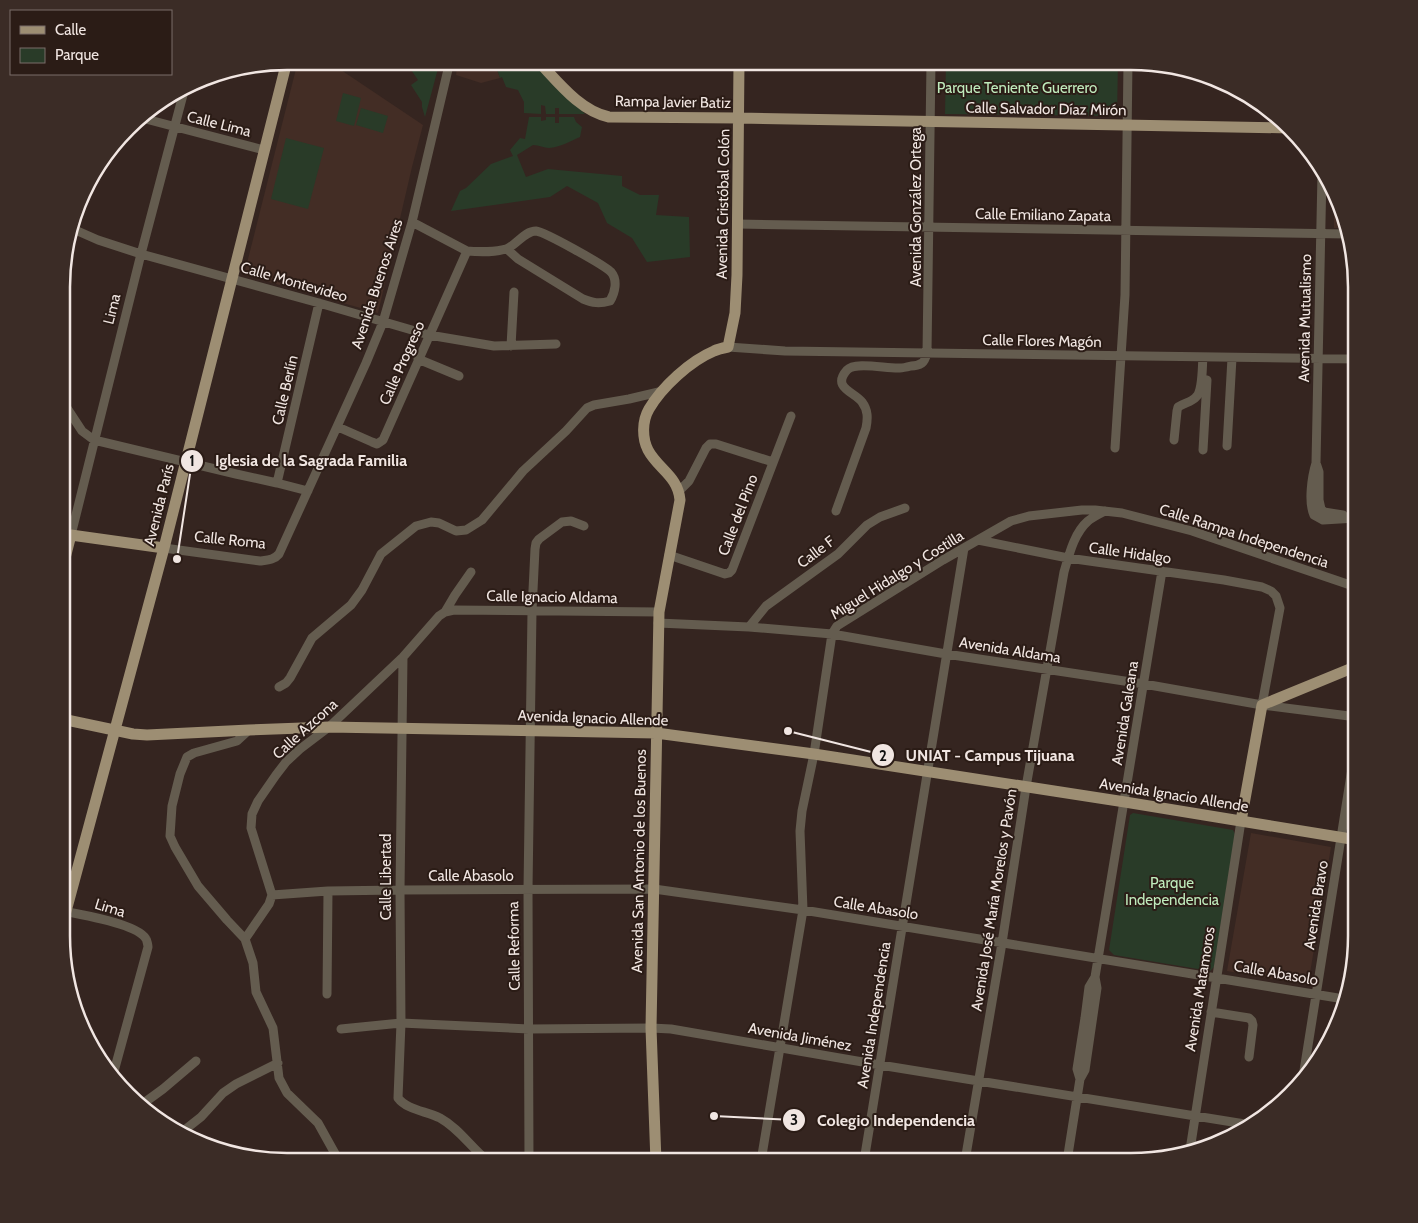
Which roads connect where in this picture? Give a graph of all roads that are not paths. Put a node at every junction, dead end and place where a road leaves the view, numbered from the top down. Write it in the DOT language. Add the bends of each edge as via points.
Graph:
graph roads {
  1 [pos="285,70"];
  2 [pos="448,70"];
  3 [pos="547,70"];
  4 [pos="739,70"];
  5 [pos="931,70"];
  6 [pos="1128,70"];
  7 [pos="182,97"];
  8 [pos="739,118"];
  9 [pos="149,120"];
  10 [pos="930,122"];
  11 [pos="1128,126"];
  12 [pos="174,127"];
  13 [pos="1279,128"];
  14 [pos="264,150"];
  15 [pos="1322,183"];
  16 [pos="412,222"];
  17 [pos="738,224"];
  18 [pos="929,227"];
  19 [pos="1126,230"];
  20 [pos="77,231"];
  21 [pos="1320,234"];
  22 [pos="1342,234"];
  23 [pos="507,249"];
  24 [pos="467,251"];
  25 [pos="141,254"];
  26 [pos="232,279"];
  27 [pos="514,292"];
  28 [pos="319,303"];
  29 [pos="383,322"];
  30 [pos="429,335"];
  31 [pos="556,344"];
  32 [pos="511,346"];
  33 [pos="728,347"];
  34 [pos="927,353"];
  35 [pos="1121,356"];
  36 [pos="1206,357"];
  37 [pos="1232,358"];
  38 [pos="418,359"];
  39 [pos="1318,359"];
  40 [pos="1348,359"];
  41 [pos="459,376"];
  42 [pos="663,391"];
  43 [pos="70,413"];
  44 [pos="791,416"];
  45 [pos="338,427"];
  46 [pos="94,440"];
  47 [pos="1174,440"];
  48 [pos="1227,446"];
  49 [pos="1116,448"];
  50 [pos="1202,450"];
  51 [pos="185,461"];
  52 [pos="773,462"];
  53 [pos="277,483"];
  54 [pos="308,491"];
  55 [pos="679,491"];
  56 [pos="905,508"];
  57 [pos="836,511"];
  58 [pos="1105,511"];
  59 [pos="1348,518"];
  60 [pos="70,524"];
  61 [pos="584,526"];
  62 [pos="70,535"];
  63 [pos="978,540"];
  64 [pos="164,548"];
  65 [pos="964,548"];
  66 [pos="669,555"];
  67 [pos="275,558"];
  68 [pos="1068,558"];
  69 [pos="1162,571"];
  70 [pos="471,572"];
  71 [pos="1348,585"];
  72 [pos="1276,596"];
  73 [pos="532,610"];
  74 [pos="446,612"];
  75 [pos="658,618"];
  76 [pos="749,627"];
  77 [pos="832,634"];
  78 [pos="946,654"];
  79 [pos="403,657"];
  80 [pos="1348,669"];
  81 [pos="1047,670"];
  82 [pos="1144,684"];
  83 [pos="279,687"];
  84 [pos="1262,705"];
  85 [pos="1348,716"];
  86 [pos="70,721"];
  87 [pos="328,727"];
  88 [pos="402,728"];
  89 [pos="116,730"];
  90 [pos="249,730"];
  91 [pos="530,731"];
  92 [pos="656,733"];
  93 [pos="814,754"];
  94 [pos="927,772"];
  95 [pos="1026,787"];
  96 [pos="1348,794"];
  97 [pos="1125,802"];
  98 [pos="1241,822"];
  99 [pos="1341,838"];
  100 [pos="1348,839"];
  101 [pos="70,889"];
  102 [pos="528,889"];
  103 [pos="654,889"];
  104 [pos="400,890"];
  105 [pos="328,891"];
  106 [pos="272,895"];
  107 [pos="803,910"];
  108 [pos="70,912"];
  109 [pos="902,927"];
  110 [pos="245,939"];
  111 [pos="1002,943"];
  112 [pos="1098,958"];
  113 [pos="1217,977"];
  114 [pos="327,994"];
  115 [pos="1316,994"];
  116 [pos="1339,998"];
  117 [pos="1211,1012"];
  118 [pos="401,1023"];
  119 [pos="651,1028"];
  120 [pos="341,1029"];
  121 [pos="529,1029"];
  122 [pos="781,1048"];
  123 [pos="1249,1057"];
  124 [pos="196,1061"];
  125 [pos="278,1063"];
  126 [pos="1306,1064"];
  127 [pos="880,1065"];
  128 [pos="115,1068"];
  129 [pos="978,1081"];
  130 [pos="1077,1097"];
  131 [pos="147,1101"];
  132 [pos="1195,1115"];
  133 [pos="1242,1123"];
  134 [pos="186,1129"];
  135 [pos="1191,1145"];
  136 [pos="335,1153"];
  137 [pos="479,1153"];
  138 [pos="529,1153"];
  139 [pos="656,1153"];
  140 [pos="763,1153"];
  141 [pos="865,1153"];
  142 [pos="966,1153"];
  143 [pos="1068,1153"];
  1 -- 14 [label="main road, Avenida París"];
  2 -- 16 [label="street, Avenida Buenos Aires"];
  3 -- 8 [label="main road, Rampa Javier Batiz" via="589,110 599,115"];
  4 -- 8 [label="main road, Avenida Cristóbal Colón"];
  5 -- 10 [label="street, Avenida González Ortega"];
  6 -- 11 [label="street"];
  7 -- 12 [label="street, Lima"];
  8 -- 10 [label="main road, Calle Salvador Díaz Mirón"];
  8 -- 17 [label="main road, Avenida Cristóbal Colón"];
  9 -- 12 [label="street, Calle Lima"];
  10 -- 11 [label="main road, Calle Salvador Díaz Mirón"];
  10 -- 18 [label="street, Avenida González Ortega"];
  11 -- 13 [label="main road, Calle Salvador Díaz Mirón"];
  11 -- 19 [label="street"];
  12 -- 14 [label="street, Calle Lima"];
  12 -- 25 [label="street, Lima"];
  14 -- 26 [label="main road, Avenida París"];
  15 -- 21 [label="street, Avenida Mutualismo"];
  16 -- 24 [label="street"];
  16 -- 29 [label="street, Avenida Buenos Aires"];
  17 -- 18 [label="street, Calle Emiliano Zapata"];
  17 -- 33 [label="main road, Avenida Cristóbal Colón" via="735,313"];
  18 -- 19 [label="street, Calle Emiliano Zapata"];
  18 -- 34 [label="street, Avenida González Ortega"];
  19 -- 21 [label="street, Calle Emiliano Zapata"];
  19 -- 35 [label="street"];
  20 -- 25 [label="street, Calle Montevideo"];
  21 -- 22 [label="street, Calle Emiliano Zapata"];
  21 -- 39 [label="street, Avenida Mutualismo"];
  23 -- 23 [label="street" via="530,232 544,233 611,272 615,284 613,295 610,301 592,303 518,259"];
  23 -- 24 [label="street"];
  24 -- 30 [label="street, Calle Progreso"];
  25 -- 26 [label="street, Calle Montevideo"];
  25 -- 46 [label="street, Lima"];
  26 -- 28 [label="street, Calle Montevideo"];
  26 -- 51 [label="main road, Avenida París"];
  27 -- 32 [label="street"];
  28 -- 29 [label="street, Calle Montevideo"];
  28 -- 53 [label="street, Calle Berlín"];
  29 -- 30 [label="street, Calle Montevideo"];
  29 -- 45 [label="street, Avenida Buenos Aires"];
  30 -- 32 [label="street, Calle Montevideo" via="480,345"];
  30 -- 38 [label="street, Calle Progreso"];
  31 -- 32 [label="street, Calle Montevideo"];
  33 -- 34 [label="street, Calle Flores Magón"];
  33 -- 42 [label="main road" via="702,357"];
  34 -- 35 [label="street, Calle Flores Magón"];
  34 -- 57 [label="street" via="920,365 898,368 854,366 847,370 843,378 844,389 861,400 868,420"];
  35 -- 36 [label="street, Calle Flores Magón"];
  35 -- 49 [label="street"];
  36 -- 37 [label="street, Calle Flores Magón"];
  36 -- 47 [label="street" via="1198,396 1178,407"];
  36 -- 50 [label="street"];
  37 -- 39 [label="street, Calle Flores Magón"];
  37 -- 48 [label="street"];
  38 -- 41 [label="street"];
  38 -- 45 [label="street, Calle Progreso" via="380,443"];
  39 -- 40 [label="street, Calle Flores Magón"];
  39 -- 59 [label="street, Avenida Mutualismo" via="1316,464 1311,502 1316,517 1323,520"];
  42 -- 55 [label="main road" via="648,410 643,431 649,451"];
  42 -- 83 [label="street" via="587,408 523,471 482,520 466,530 456,531 431,522 416,526 381,554 351,606 312,638 290,678"];
  43 -- 46 [label="street" via="82,431"];
  44 -- 52 [label="street"];
  45 -- 54 [label="street, Avenida Buenos Aires"];
  46 -- 51 [label="street"];
  46 -- 60 [label="street, Lima"];
  51 -- 53 [label="street"];
  51 -- 64 [label="main road, Avenida París"];
  52 -- 55 [label="street" via="710,444 689,481"];
  52 -- 66 [label="street, Calle del Pino" via="729,573"];
  53 -- 54 [label="street"];
  54 -- 67 [label="street, Avenida Buenos Aires"];
  55 -- 66 [label="main road, Avenida San Antonio de los Buenos" via="679,509"];
  56 -- 76 [label="street, Calle F" via="873,520 838,554 766,606"];
  58 -- 63 [label="street, Calle Rampa Independencia" via="1082,510 1022,518"];
  58 -- 68 [label="street, Avenida José María Morelos y Pavón" via="1086,523"];
  58 -- 71 [label="street, Calle Rampa Independencia" via="1210,536"];
  61 -- 73 [label="street, Calle Reforma" via="571,521 562,522 536,543"];
  62 -- 64 [label="main road, Calle Roma"];
  63 -- 65 [label="street, Miguel Hidalgo y Costilla"];
  63 -- 68 [label="street, Calle Hidalgo"];
  64 -- 67 [label="street, Calle Roma" via="260,561"];
  64 -- 89 [label="main road, Avenida París"];
  65 -- 77 [label="street, Miguel Hidalgo y Costilla" via="837,626"];
  65 -- 78 [label="street, Avenida Independencia"];
  66 -- 75 [label="main road, Avenida San Antonio de los Buenos"];
  68 -- 69 [label="street, Calle Hidalgo"];
  68 -- 81 [label="street, Avenida José María Morelos y Pavón"];
  69 -- 72 [label="street, Calle Hidalgo" via="1262,587"];
  69 -- 82 [label="street, Avenida Galeana"];
  70 -- 74 [label="street, Calle Azcona"];
  72 -- 84 [label="street, Avenida Matamoros" via="1280,608"];
  73 -- 74 [label="street, Calle Ignacio Aldama"];
  73 -- 75 [label="street, Calle Ignacio Aldama"];
  73 -- 91 [label="street, Calle Reforma"];
  74 -- 79 [label="street, Calle Azcona"];
  75 -- 76 [label="street, Avenida Aldama"];
  75 -- 92 [label="main road, Avenida San Antonio de los Buenos"];
  76 -- 77 [label="street, Avenida Aldama"];
  77 -- 78 [label="street, Avenida Aldama"];
  77 -- 93 [label="street"];
  78 -- 81 [label="street, Avenida Aldama"];
  78 -- 94 [label="street, Avenida Independencia"];
  79 -- 87 [label="street, Calle Azcona"];
  79 -- 88 [label="street, Calle Libertad"];
  80 -- 84 [label="main road"];
  81 -- 82 [label="street, Avenida Aldama"];
  81 -- 95 [label="street, Avenida José María Morelos y Pavón"];
  82 -- 84 [label="street, Avenida Aldama"];
  82 -- 97 [label="street, Avenida Galeana"];
  84 -- 85 [label="street, Avenida Aldama"];
  84 -- 98 [label="main road, Avenida Matamoros"];
  86 -- 89 [label="main road, Avenida Ignacio Allende"];
  87 -- 88 [label="main road, Avenida Ignacio Allende"];
  87 -- 90 [label="main road, Avenida Ignacio Allende"];
  87 -- 106 [label="street, Calle Azcona" via="286,762 252,814 251,828"];
  88 -- 91 [label="main road, Avenida Ignacio Allende"];
  88 -- 104 [label="street, Calle Libertad"];
  89 -- 90 [label="main road, Avenida Ignacio Allende" via="147,735"];
  89 -- 101 [label="main road, Avenida París"];
  90 -- 110 [label="street" via="237,741 187,757 172,806 170,836 198,886"];
  91 -- 92 [label="main road, Avenida Ignacio Allende"];
  91 -- 102 [label="street, Calle Reforma"];
  92 -- 93 [label="main road, Avenida Ignacio Allende"];
  92 -- 103 [label="main road, Avenida San Antonio de los Buenos"];
  93 -- 94 [label="main road, Avenida Ignacio Allende"];
  93 -- 107 [label="street" via="800,831"];
  94 -- 95 [label="main road, Avenida Ignacio Allende"];
  94 -- 109 [label="street, Avenida Independencia"];
  95 -- 97 [label="main road, Avenida Ignacio Allende"];
  95 -- 111 [label="street, Avenida José María Morelos y Pavón"];
  96 -- 99 [label="street, Avenida Bravo"];
  97 -- 98 [label="main road, Avenida Ignacio Allende"];
  97 -- 112 [label="street, Avenida Galeana"];
  98 -- 99 [label="main road, Avenida Ignacio Allende"];
  98 -- 113 [label="street, Avenida Matamoros"];
  99 -- 100 [label="main road, Avenida Ignacio Allende"];
  99 -- 115 [label="street, Avenida Bravo"];
  102 -- 103 [label="street, Calle Abasolo"];
  102 -- 104 [label="street, Calle Abasolo"];
  102 -- 121 [label="street, Calle Reforma"];
  103 -- 107 [label="street, Calle Abasolo"];
  103 -- 119 [label="main road, Avenida San Antonio de los Buenos"];
  104 -- 105 [label="street, Calle Abasolo"];
  104 -- 118 [label="street, Calle Libertad"];
  105 -- 106 [label="street, Calle Abasolo"];
  105 -- 114 [label="street"];
  106 -- 110 [label="street"];
  107 -- 109 [label="street, Calle Abasolo"];
  107 -- 122 [label="street"];
  108 -- 128 [label="street, Lima" via="140,932 147,940 148,947"];
  109 -- 111 [label="street, Calle Abasolo"];
  109 -- 127 [label="street, Avenida Independencia"];
  110 -- 125 [label="street" via="253,963 256,992 273,1028"];
  111 -- 112 [label="street, Calle Abasolo"];
  111 -- 129 [label="street, Avenida José María Morelos y Pavón"];
  112 -- 113 [label="street, Calle Abasolo"];
  112 -- 130 [label="street, Avenida Galeana" via="1088,994 1077,1070 1080,1079"];
  113 -- 115 [label="street, Calle Abasolo"];
  113 -- 117 [label="street, Avenida Matamoros"];
  115 -- 116 [label="street, Calle Abasolo"];
  115 -- 126 [label="street, Avenida Bravo"];
  117 -- 123 [label="street" via="1252,1021"];
  117 -- 132 [label="street, Avenida Matamoros"];
  118 -- 120 [label="street, Avenida Jiménez"];
  118 -- 121 [label="street, Avenida Jiménez"];
  118 -- 137 [label="street, Calle Libertad" via="398,1098 402,1104 438,1117 455,1128"];
  119 -- 121 [label="street, Avenida Jiménez"];
  119 -- 122 [label="street, Avenida Jiménez"];
  119 -- 139 [label="main road, Avenida San Antonio de los Buenos"];
  121 -- 138 [label="street, Calle Reforma"];
  122 -- 127 [label="street, Avenida Jiménez"];
  122 -- 140 [label="street"];
  124 -- 131 [label="street"];
  125 -- 134 [label="street" via="229,1088"];
  125 -- 136 [label="street" via="279,1078 286,1093 318,1123"];
  127 -- 129 [label="street, Avenida Jiménez"];
  127 -- 141 [label="street, Avenida Independencia"];
  129 -- 130 [label="street, Avenida Jiménez"];
  129 -- 142 [label="street, Avenida José María Morelos y Pavón"];
  130 -- 132 [label="street, Avenida Jiménez"];
  130 -- 143 [label="street, Avenida Galeana"];
  132 -- 133 [label="street, Avenida Jiménez"];
  132 -- 135 [label="street, Avenida Matamoros"];
}
